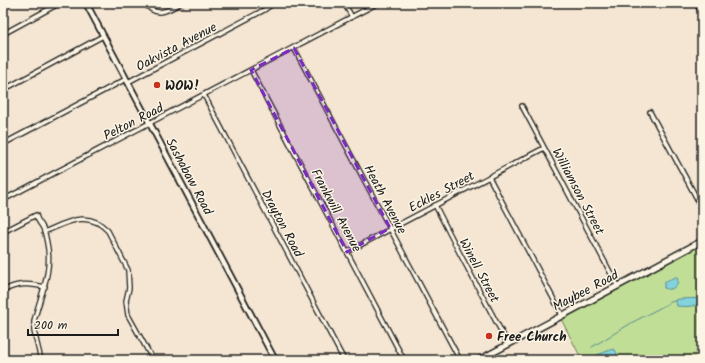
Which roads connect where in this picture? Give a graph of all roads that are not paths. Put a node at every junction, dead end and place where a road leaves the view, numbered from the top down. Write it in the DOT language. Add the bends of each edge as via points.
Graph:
graph roads {
  1 [pos="60,3"];
  2 [pos="86,3"];
  3 [pos="145,3"];
  4 [pos="181,3"];
  5 [pos="274,3"];
  6 [pos="344,3"];
  7 [pos="378,3"];
  8 [pos="696,3"];
  9 [pos="702,14"];
  10 [pos="352,17"];
  11 [pos="3,34"];
  12 [pos="104,36"];
  13 [pos="294,48"];
  14 [pos="251,70"];
  15 [pos="127,81"];
  16 [pos="3,90"];
  17 [pos="204,95"];
  18 [pos="522,106"];
  19 [pos="650,112"];
  20 [pos="150,124"];
  21 [pos="3,144"];
  22 [pos="544,148"];
  23 [pos="489,177"];
  24 [pos="3,200"];
  25 [pos="435,205"];
  26 [pos="702,208"];
  27 [pos="390,228"];
  28 [pos="5,231"];
  29 [pos="44,232"];
  30 [pos="702,241"];
  31 [pos="347,252"];
  32 [pos="617,285"];
  33 [pos="45,287"];
  34 [pos="3,291"];
  35 [pos="562,315"];
  36 [pos="508,344"];
  37 [pos="41,360"];
  38 [pos="153,360"];
  39 [pos="275,360"];
  40 [pos="344,360"];
  41 [pos="404,360"];
  42 [pos="460,360"];
  43 [pos="479,360"];
  1 -- 11 [label="street"];
  2 -- 12 [label="street, Sashabaw Road"];
  3 -- 4 [label="street" via="152,11 161,12"];
  5 -- 15 [label="street, Oakvista Avenue"];
  6 -- 10 [label="street"];
  7 -- 10 [label="street, Pelton Road"];
  8 -- 9 [label="street"];
  10 -- 13 [label="street, Pelton Road"];
  12 -- 15 [label="street, Sashabaw Road"];
  12 -- 16 [label="street"];
  13 -- 14 [label="street, Pelton Road"];
  13 -- 27 [label="street, Heath Avenue"];
  14 -- 17 [label="street, Pelton Road"];
  14 -- 31 [label="street, Frankwill Avenue"];
  15 -- 20 [label="street, Sashabaw Road"];
  15 -- 21 [label="street, Oakvista Avenue"];
  17 -- 20 [label="street, Pelton Road"];
  17 -- 40 [label="street, Drayton Road"];
  18 -- 22 [label="street, Williamson Street"];
  19 -- 26 [label="street"];
  20 -- 24 [label="street, Pelton Road"];
  20 -- 39 [label="street, Sashabaw Road"];
  22 -- 23 [label="street, Eckles Street"];
  22 -- 32 [label="street, Williamson Street"];
  23 -- 25 [label="street, Eckles Street"];
  23 -- 35 [label="street"];
  25 -- 27 [label="street, Eckles Street"];
  25 -- 36 [label="street, Winell Street"];
  27 -- 31 [label="street, Eckles Street"];
  27 -- 42 [label="street, Heath Avenue"];
  28 -- 29 [label="street" via="36,215 36,220"];
  29 -- 33 [label="street" via="49,250"];
  29 -- 38 [label="street" via="81,219 92,220 104,226 128,270 128,316"];
  30 -- 32 [label="main road, Maybee Road"];
  31 -- 41 [label="street, Frankwill Avenue"];
  32 -- 35 [label="main road, Maybee Road"];
  33 -- 34 [label="street" via="24,284"];
  33 -- 37 [label="street" via="34,327"];
  35 -- 36 [label="main road, Maybee Road"];
  36 -- 43 [label="main road, Maybee Road"];
}
